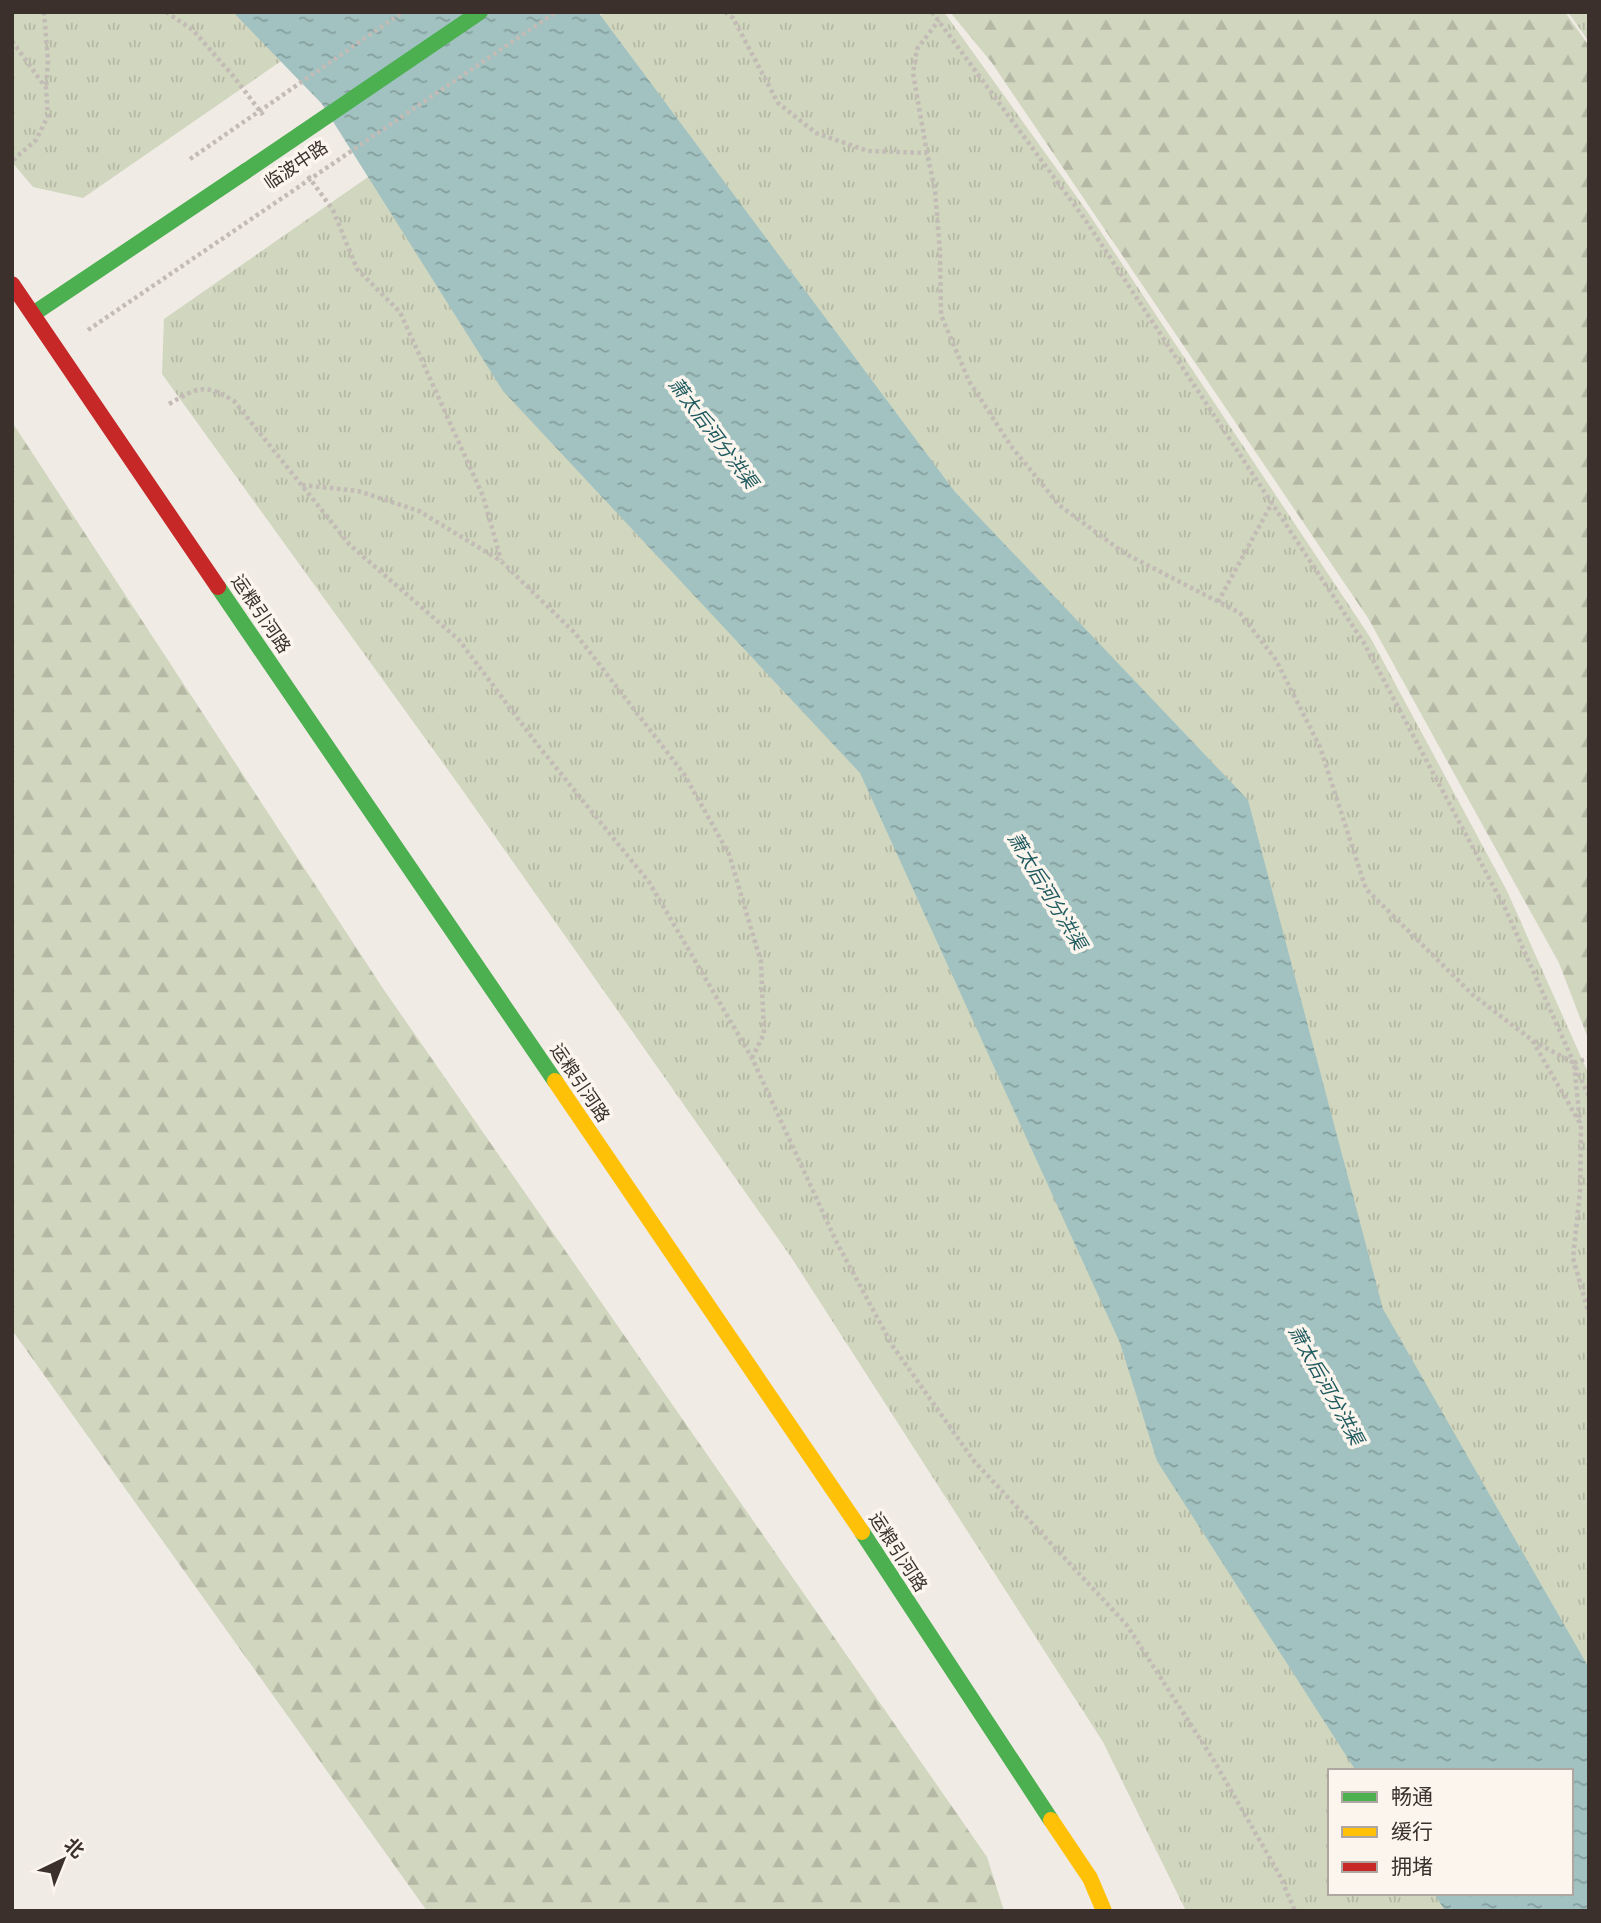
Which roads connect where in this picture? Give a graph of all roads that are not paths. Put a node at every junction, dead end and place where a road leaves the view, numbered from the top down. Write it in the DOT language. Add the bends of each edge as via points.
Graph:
graph roads {
  1 [pos="480,12"];
  2 [pos="12,284"];
  3 [pos="33,314"];
  4 [pos="1104,1911"];
  1 -- 3 [label="street, 临波中路, bridge"];
  2 -- 3 [label="street, 运粮引河路"];
  3 -- 4 [label="street, 运粮引河路" via="853,1519 1090,1878"];
}
